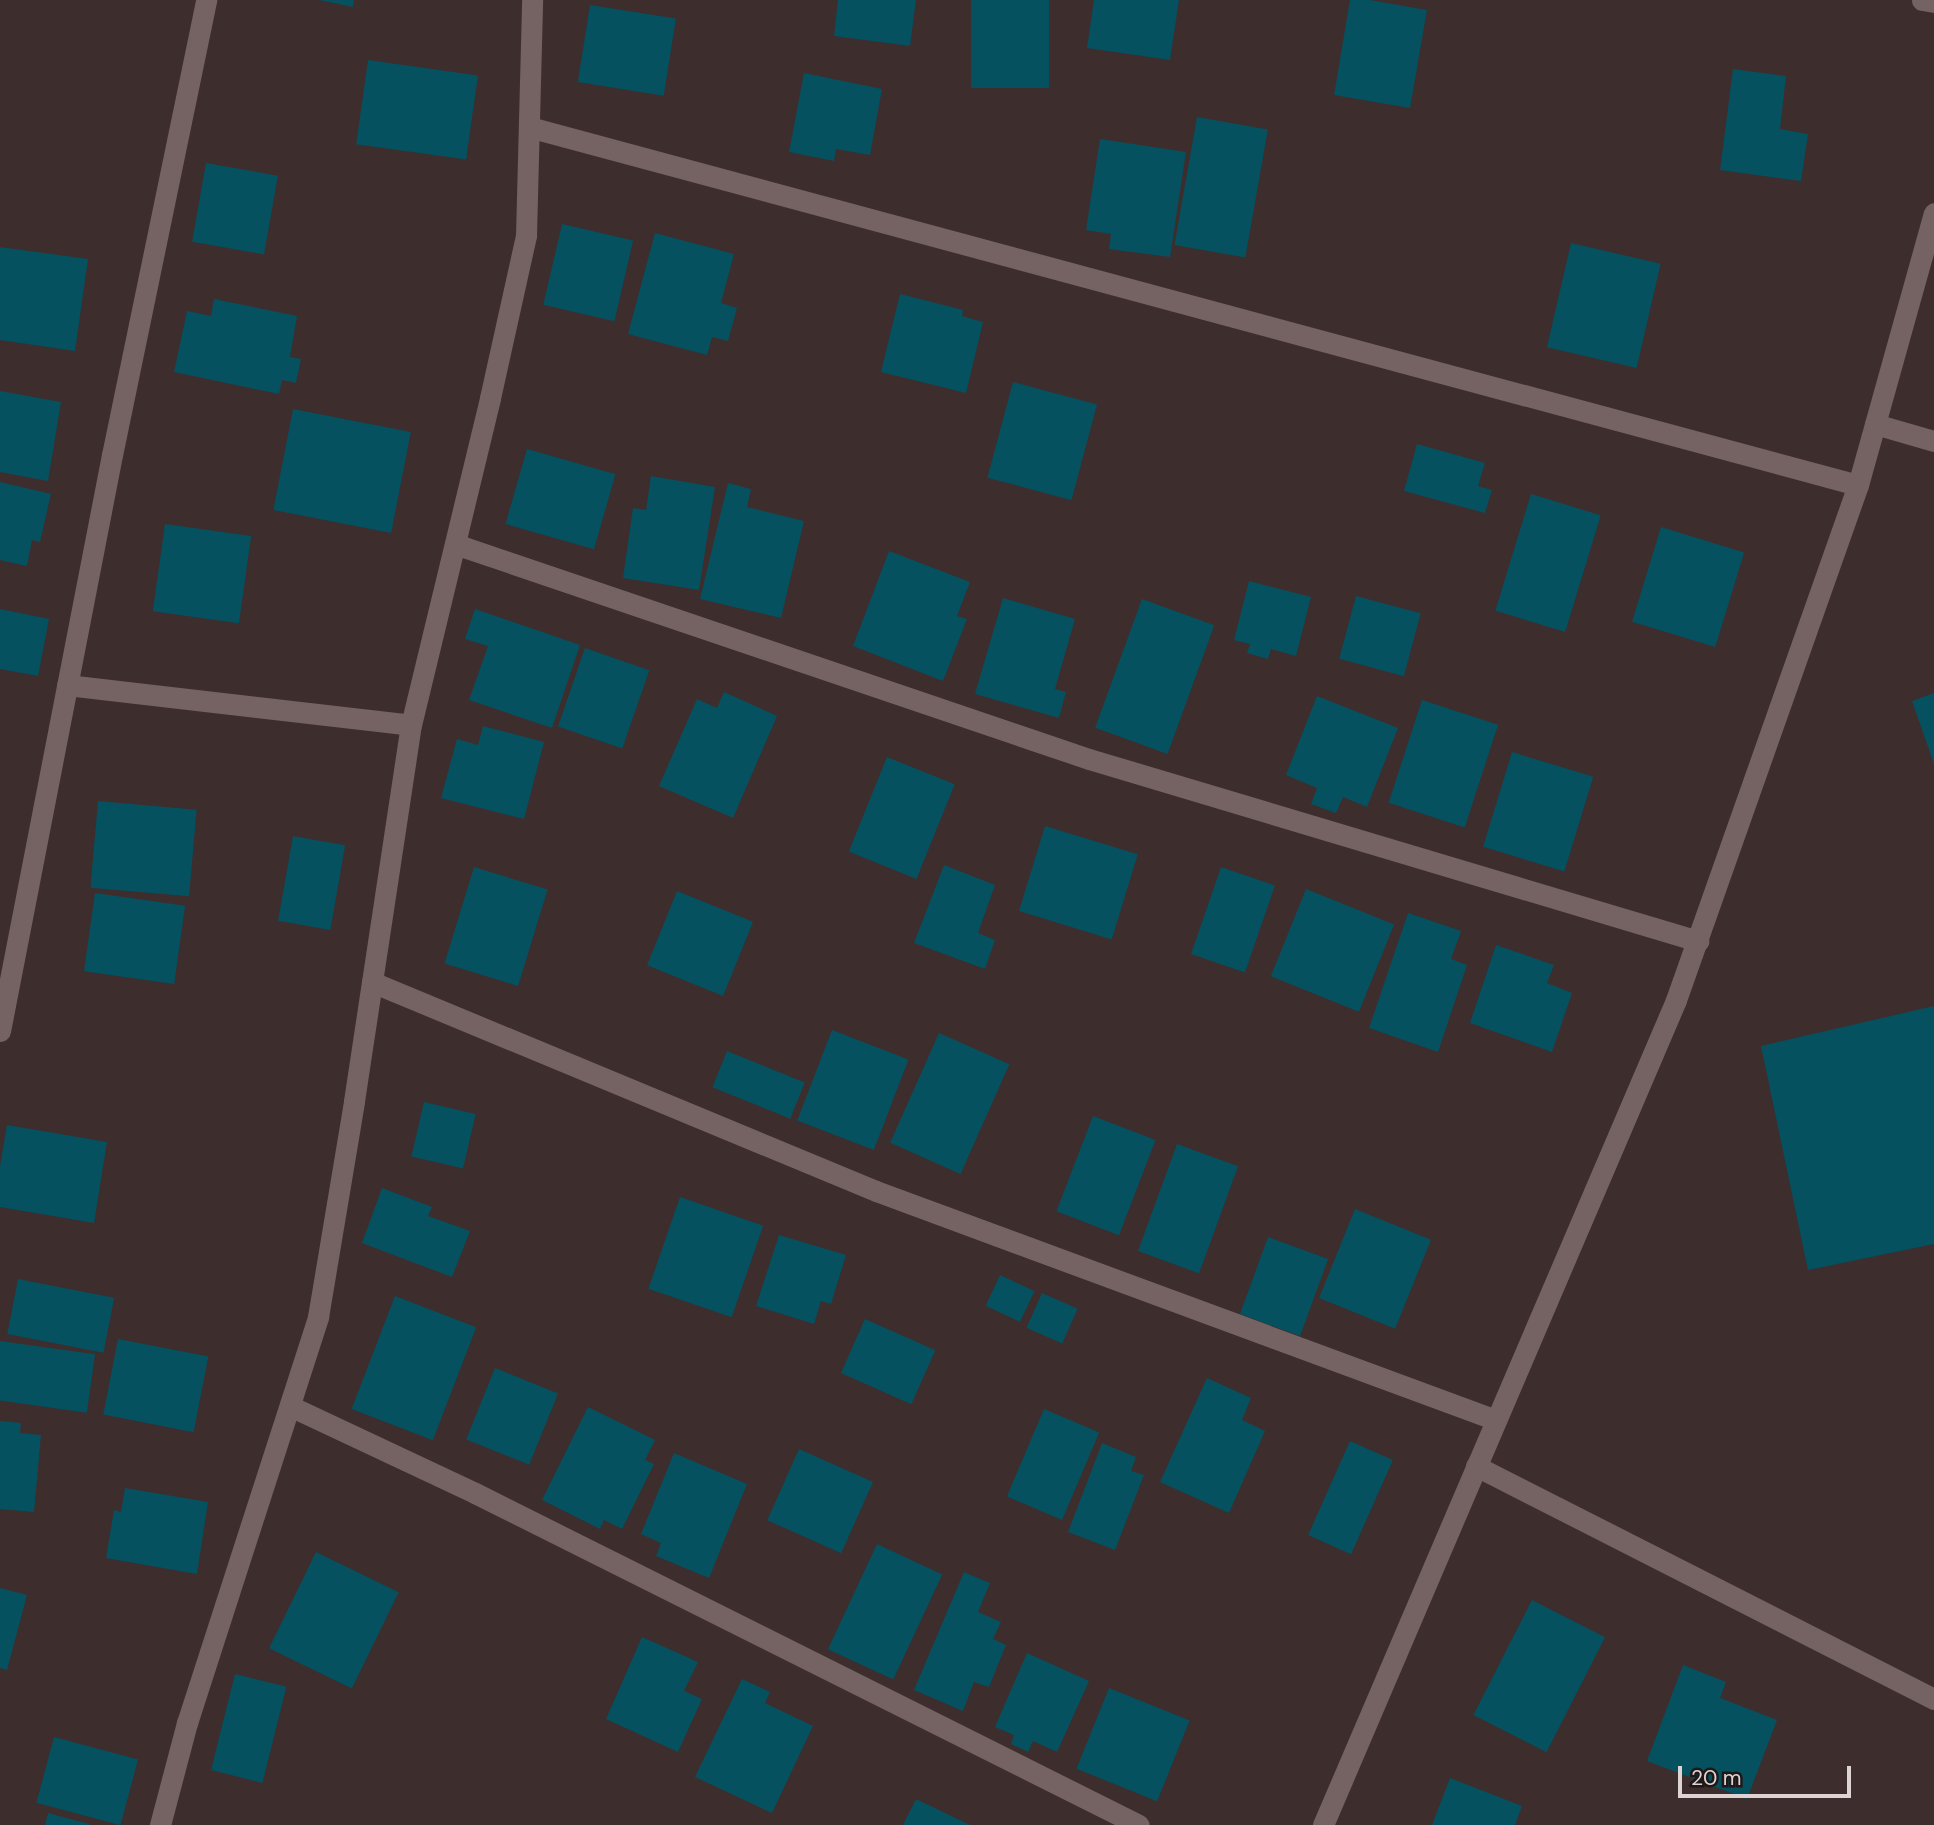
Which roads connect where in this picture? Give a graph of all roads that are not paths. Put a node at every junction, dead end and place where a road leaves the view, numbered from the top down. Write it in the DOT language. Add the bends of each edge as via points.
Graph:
graph roads {
  1 [pos="206,0"];
  2 [pos="532,0"];
  3 [pos="1922,0"];
  4 [pos="1934,2"];
  5 [pos="529,127"];
  6 [pos="1934,213"];
  7 [pos="1875,424"];
  8 [pos="1934,442"];
  9 [pos="1858,485"];
  10 [pos="455,544"];
  11 [pos="66,685"];
  12 [pos="411,725"];
  13 [pos="1698,941"];
  14 [pos="372,982"];
  15 [pos="0,1031"];
  16 [pos="290,1406"];
  17 [pos="1496,1420"];
  18 [pos="1476,1466"];
  19 [pos="1934,1699"];
  20 [pos="160,1825"];
  21 [pos="1139,1825"];
  22 [pos="1323,1825"];
  1 -- 11 [label="street"];
  2 -- 5 [label="street"];
  3 -- 4 [label="street"];
  5 -- 9 [label="street"];
  5 -- 10 [label="street" via="526,235"];
  6 -- 7 [label="street"];
  7 -- 8 [label="street"];
  7 -- 9 [label="street"];
  9 -- 13 [label="street"];
  10 -- 12 [label="street"];
  10 -- 13 [label="street" via="1089,759"];
  11 -- 12 [label="street"];
  11 -- 15 [label="street"];
  12 -- 14 [label="street"];
  13 -- 17 [label="street"];
  14 -- 16 [label="street" via="318,1317"];
  14 -- 17 [label="street" via="876,1191"];
  16 -- 20 [label="street" via="187,1723"];
  16 -- 21 [label="street" via="475,1493"];
  17 -- 18 [label="street"];
  18 -- 19 [label="street"];
  18 -- 22 [label="street"];
}
